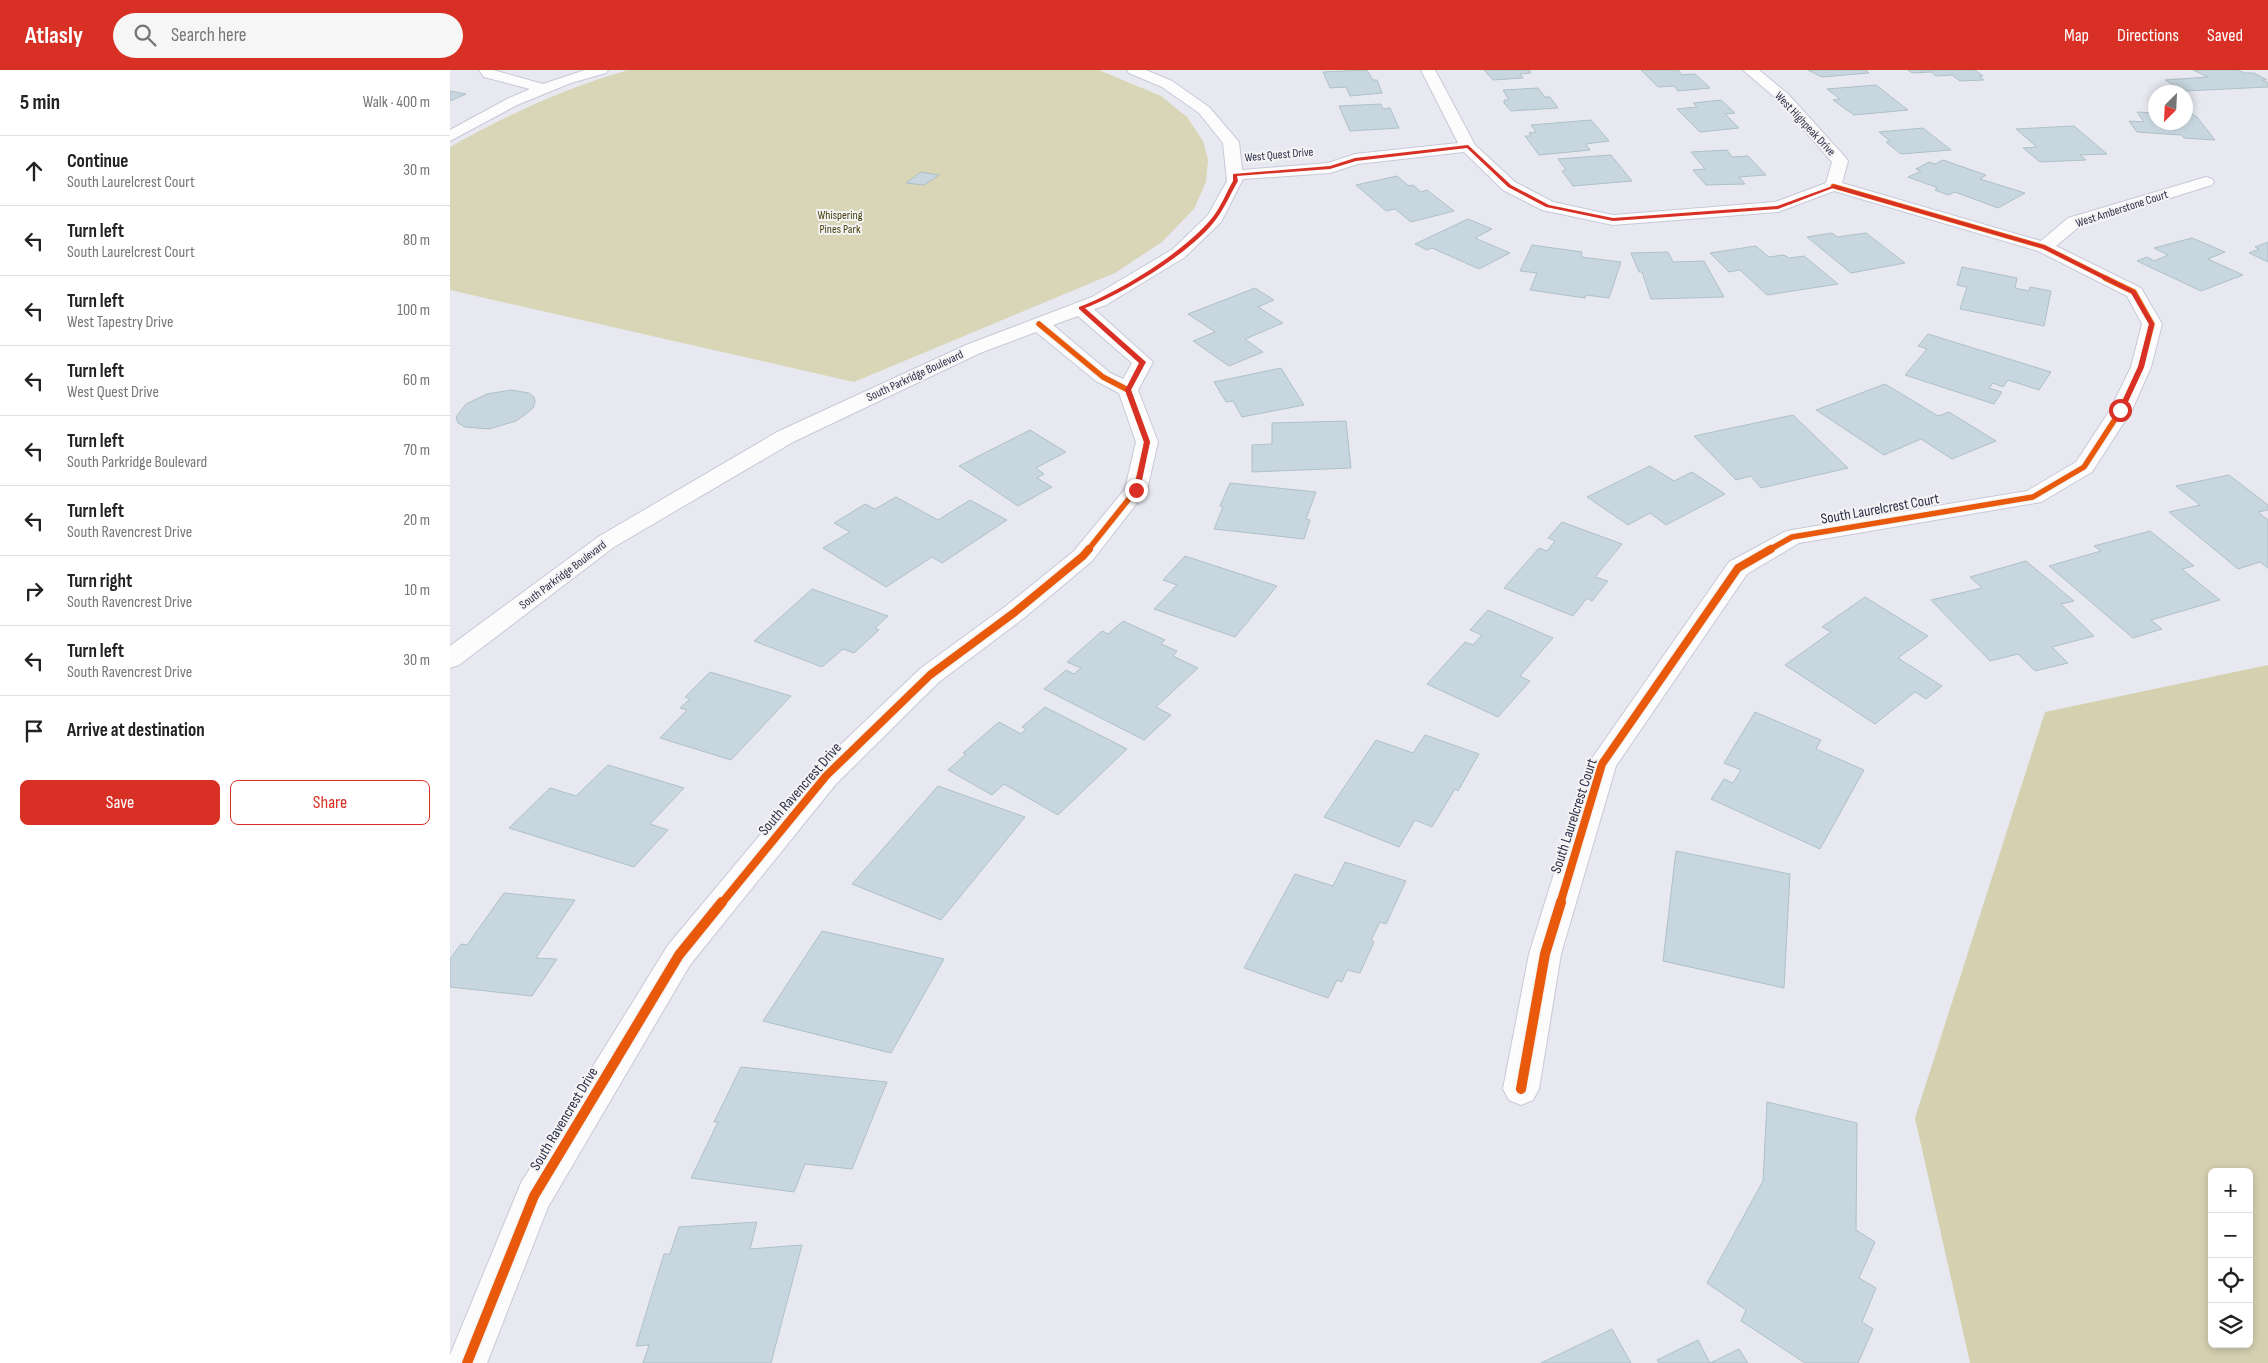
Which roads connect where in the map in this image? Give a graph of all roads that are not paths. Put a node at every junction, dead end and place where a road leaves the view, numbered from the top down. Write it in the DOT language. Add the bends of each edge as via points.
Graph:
graph roads {
  1 [pos="486,70"];
  2 [pos="553,70"];
  3 [pos="601,70"];
  4 [pos="1134,70"];
  5 [pos="1428,70"];
  6 [pos="1750,70"];
  7 [pos="580,76"];
  8 [pos="545,89"];
  9 [pos="450,136"];
  10 [pos="1468,147"];
  11 [pos="1331,154"];
  12 [pos="1355,159"];
  13 [pos="1240,164"];
  14 [pos="2206,182"];
  15 [pos="1833,186"];
  16 [pos="2044,247"];
  17 [pos="1081,308"];
  18 [pos="1039,324"];
  19 [pos="1128,390"];
  20 [pos="450,659"];
  21 [pos="1521,1089"];
  22 [pos="468,1363"];
  1 -- 8 [label="street" via="489,74"];
  2 -- 7 [label="street"];
  3 -- 7 [label="street"];
  4 -- 13 [label="street" via="1167,84 1204,110 1231,142"];
  5 -- 10 [label="street"];
  6 -- 15 [label="street, West Highpeak Drive" via="1783,97 1840,161"];
  7 -- 8 [label="street"];
  8 -- 9 [label="street" via="512,102"];
  10 -- 12 [label="street, West Quest Drive"];
  10 -- 15 [label="street" via="1510,186 1548,206 1613,220 1778,207"];
  11 -- 12 [label="street, West Quest Drive"];
  12 -- 13 [label="street, West Quest Drive" via="1330,168"];
  13 -- 17 [label="street, South Parkridge Boulevard" via="1235,181 1215,218 1179,253 1100,301"];
  14 -- 16 [label="street, West Amberstone Court" via="2074,222"];
  15 -- 16 [label="street, South Laurelcrest Court"];
  16 -- 21 [label="street, South Laurelcrest Court" via="2134,292 2152,324 2141,367 2120,410 2084,468 2034,497 1792,537 1738,568 1602,764 1545,954"];
  17 -- 18 [label="street, South Parkridge Boulevard"];
  17 -- 19 [label="street" via="1143,362"];
  18 -- 19 [label="street" via="1103,377"];
  18 -- 20 [label="street, South Parkridge Boulevard" via="973,349 785,437 606,542"];
  19 -- 22 [label="street, South Ravencrest Drive" via="1147,442 1136,490 1083,556 930,675 826,776 679,955 534,1196"];
}
